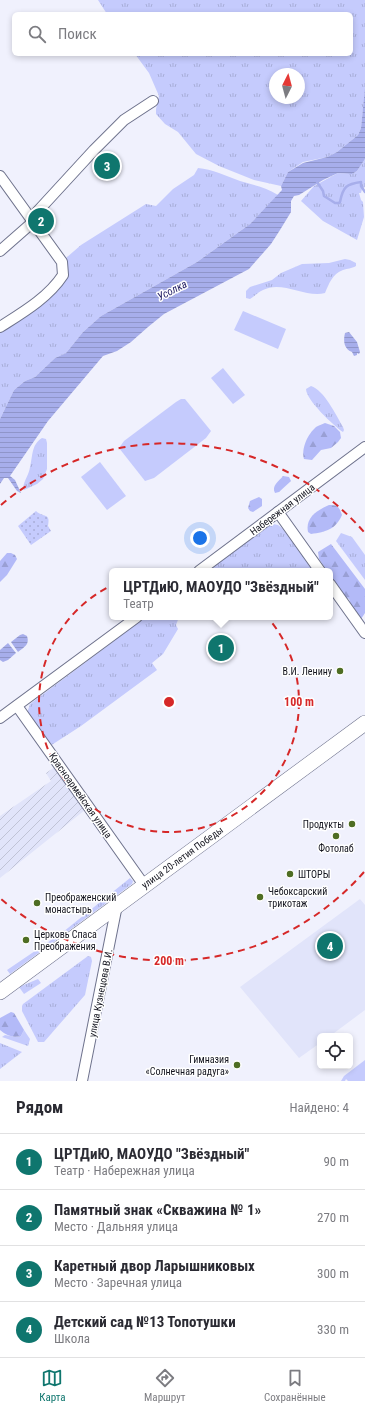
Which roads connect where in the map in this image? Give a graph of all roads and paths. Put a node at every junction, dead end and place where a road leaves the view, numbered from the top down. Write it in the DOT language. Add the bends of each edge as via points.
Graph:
graph roads {
  1 [pos="153,101"];
  2 [pos="0,176"];
  3 [pos="33,222"];
  4 [pos="0,251"];
  5 [pos="0,327"];
  6 [pos="365,447"];
  7 [pos="278,512"];
  8 [pos="202,568"];
  9 [pos="318,568"];
  10 [pos="333,588"];
  11 [pos="133,620"];
  12 [pos="365,633"];
  13 [pos="17,706"];
  14 [pos="0,718"];
  15 [pos="365,722"];
  16 [pos="144,885"];
  17 [pos="117,905"];
  18 [pos="0,992"];
  19 [pos="82,1081"];
  1 -- 3 [label="street" via="124,120 94,150 37,212"];
  2 -- 3 [label="street"];
  3 -- 4 [label="street"];
  3 -- 5 [label="street" via="62,262 63,275 58,284 27,310"];
  6 -- 7 [label="street, Набережная улица"];
  7 -- 8 [label="street, Набережная улица"];
  7 -- 9 [label="street"];
  10 -- 12 [label="street"];
  11 -- 13 [label="street"];
  13 -- 14 [label="street"];
  13 -- 16 [label="street, Красноармейская улица"];
  15 -- 16 [label="street, улица 20-летия Победы"];
  16 -- 17 [label="street, улица 20-летия Победы"];
  17 -- 18 [label="street, улица 20-летия Победы"];
  17 -- 19 [label="street, улица Кузнецова В.И."];
}
